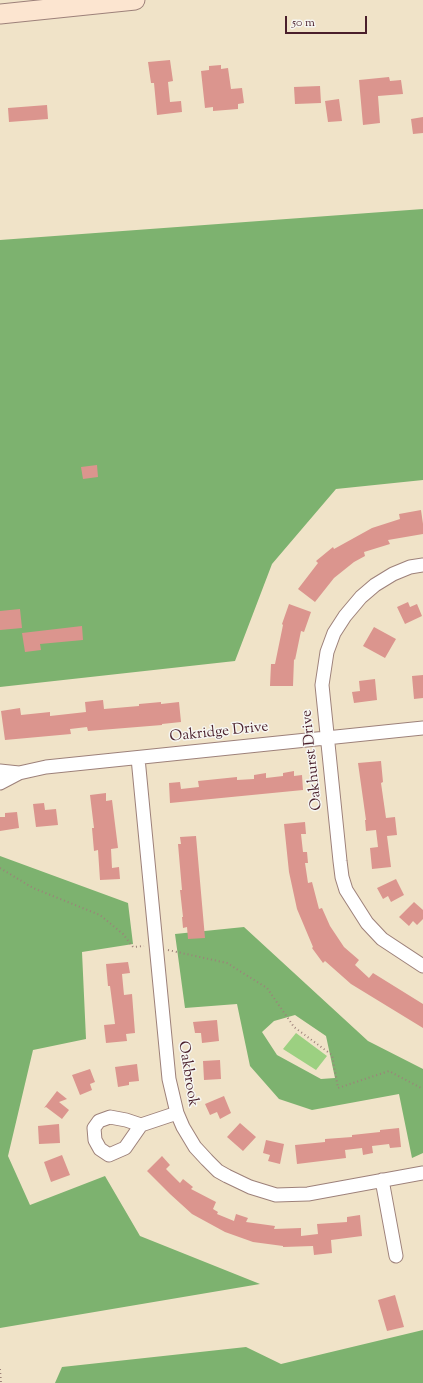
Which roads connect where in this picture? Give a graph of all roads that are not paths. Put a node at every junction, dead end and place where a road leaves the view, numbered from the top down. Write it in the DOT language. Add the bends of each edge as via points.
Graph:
graph roads {
  1 [pos="135,0"];
  2 [pos="0,14"];
  3 [pos="423,565"];
  4 [pos="423,728"];
  5 [pos="327,738"];
  6 [pos="138,758"];
  7 [pos="0,771"];
  8 [pos="19,773"];
  9 [pos="0,783"];
  10 [pos="423,966"];
  11 [pos="177,1113"];
  12 [pos="141,1125"];
  13 [pos="423,1173"];
  14 [pos="382,1180"];
  15 [pos="396,1256"];
  1 -- 2 [label="main road"];
  3 -- 5 [label="street, Oakhurst Drive" via="393,574 375,585 361,597 334,633 327,652 322,685"];
  4 -- 5 [label="street, Oakridge Drive"];
  5 -- 6 [label="street, Oakridge Drive"];
  5 -- 10 [label="street, Oakhurst Drive" via="340,861 346,890 367,923 382,939"];
  6 -- 8 [label="street, Oakridge Drive" via="46,767"];
  6 -- 11 [label="street, Oakbrook" via="169,1079"];
  7 -- 8 [label="street, Oakridge Drive"];
  8 -- 9 [label="street, Oakridge Drive"];
  11 -- 12 [label="street"];
  11 -- 14 [label="street, Oakbrook" via="195,1147 207,1160 218,1171 250,1187 276,1195 296,1195"];
  13 -- 14 [label="street, Oakbrook"];
  14 -- 15 [label="street"];
}
